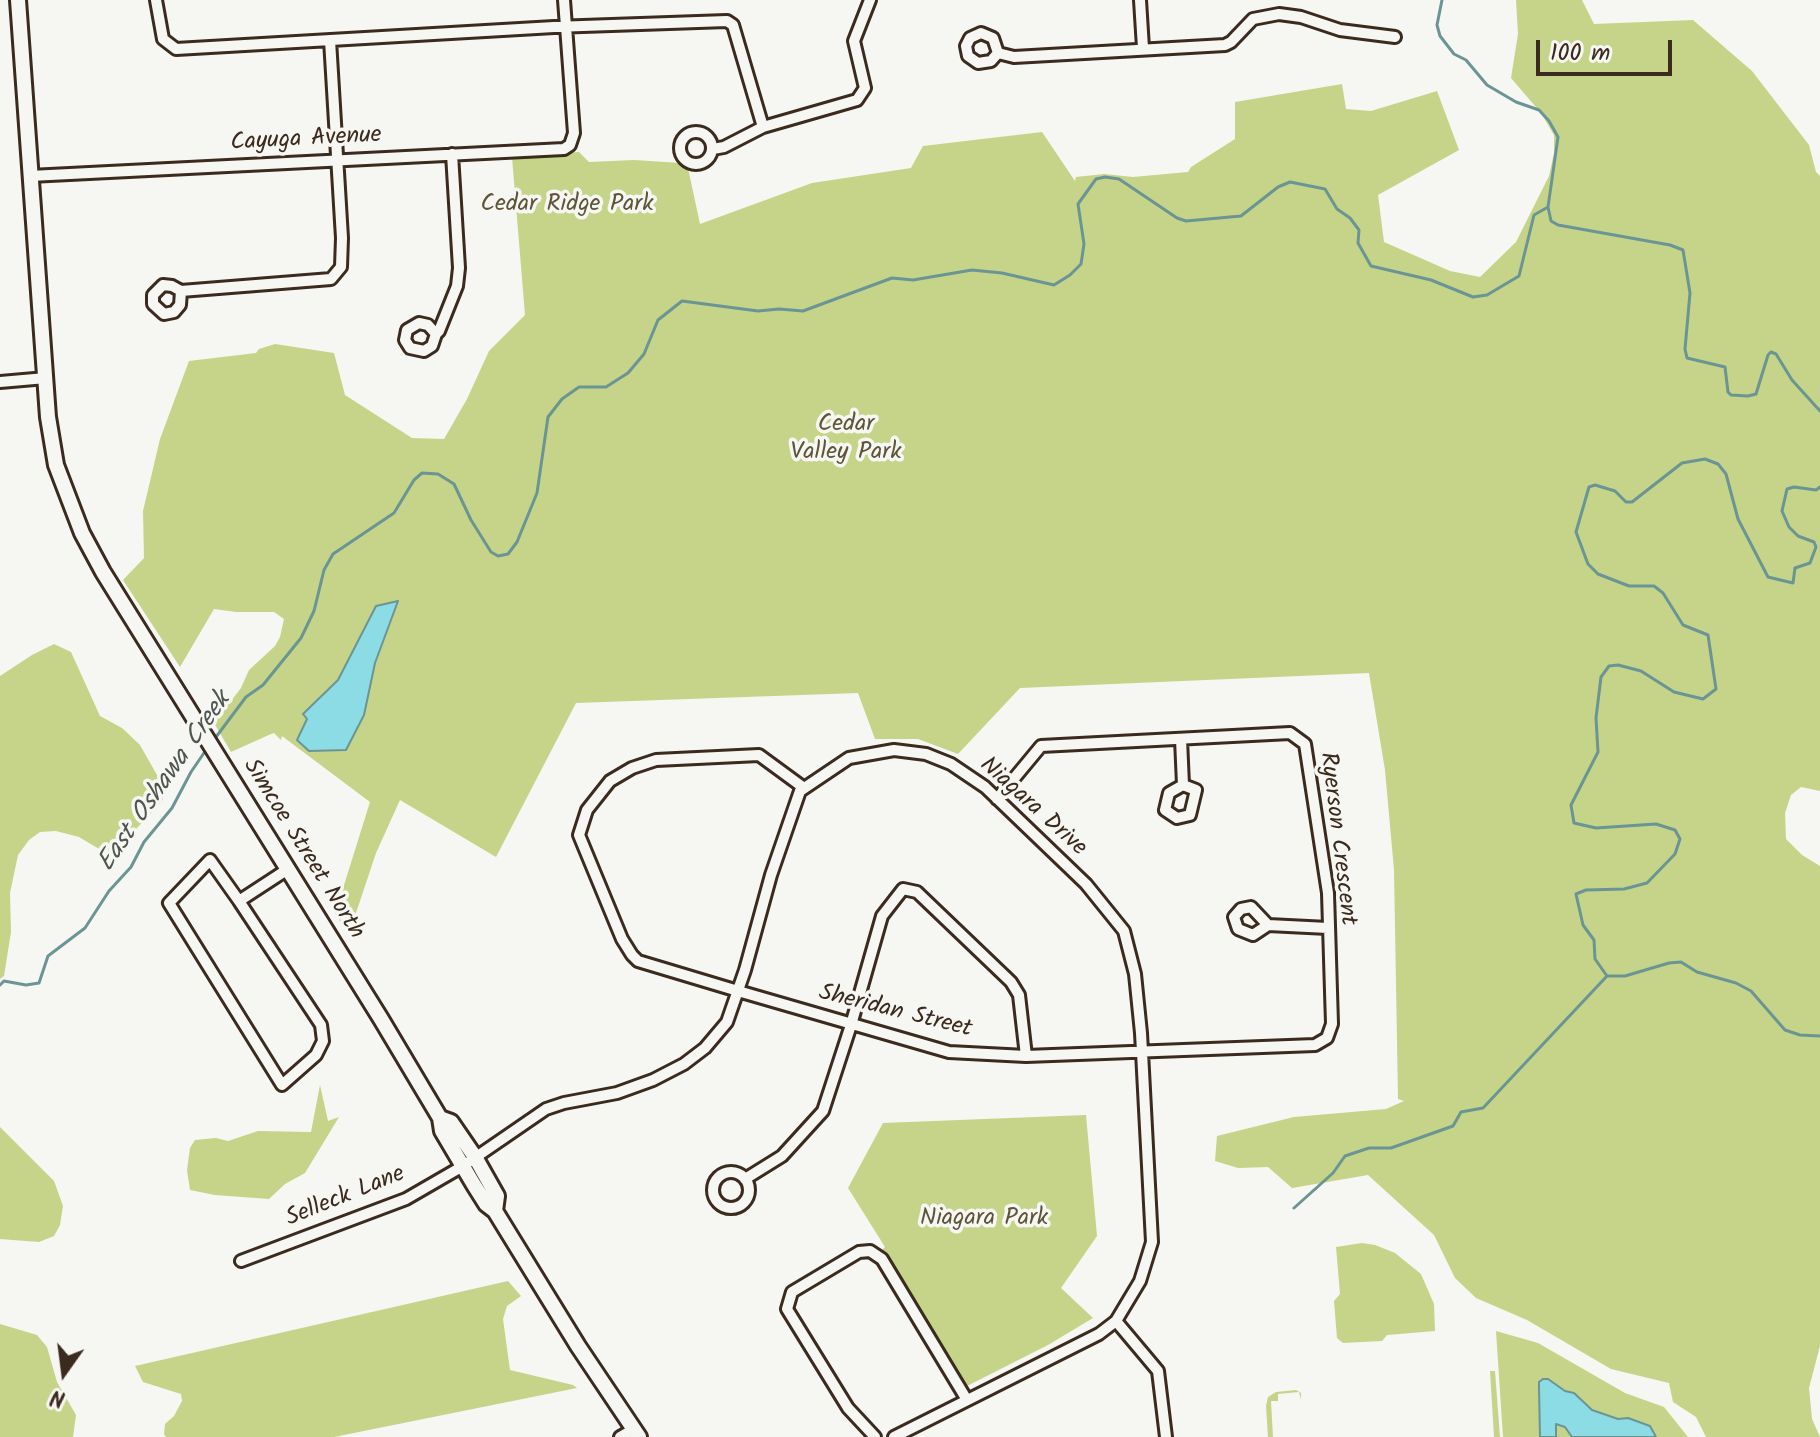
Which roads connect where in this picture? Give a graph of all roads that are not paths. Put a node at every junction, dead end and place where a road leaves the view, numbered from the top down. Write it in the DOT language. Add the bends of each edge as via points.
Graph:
graph roads {
  1 [pos="18,0"];
  2 [pos="156,0"];
  3 [pos="564,0"];
  4 [pos="870,0"];
  5 [pos="1140,0"];
  6 [pos="566,26"];
  7 [pos="1395,37"];
  8 [pos="330,40"];
  9 [pos="1143,48"];
  10 [pos="998,53"];
  11 [pos="763,127"];
  12 [pos="713,149"];
  13 [pos="452,154"];
  14 [pos="337,160"];
  15 [pos="30,176"];
  16 [pos="181,291"];
  17 [pos="436,334"];
  18 [pos="46,378"];
  19 [pos="0,382"];
  20 [pos="1181,739"];
  21 [pos="1183,785"];
  22 [pos="804,788"];
  23 [pos="997,799"];
  24 [pos="288,869"];
  25 [pos="239,901"];
  26 [pos="1268,925"];
  27 [pos="1328,928"];
  28 [pos="738,991"];
  29 [pos="851,1025"];
  30 [pos="1141,1051"];
  31 [pos="1026,1056"];
  32 [pos="469,1162"];
  33 [pos="745,1179"];
  34 [pos="241,1261"];
  35 [pos="1116,1321"];
  36 [pos="967,1400"];
  37 [pos="631,1434"];
  38 [pos="875,1437"];
  39 [pos="894,1437"];
  40 [pos="1166,1437"];
  1 -- 15 [label="main road, Simcoe Street North"];
  2 -- 8 [label="street" via="163,39 176,49"];
  3 -- 6 [label="street"];
  4 -- 11 [label="street" via="854,41 865,88 857,100"];
  5 -- 9 [label="street"];
  6 -- 8 [label="street"];
  6 -- 11 [label="street" via="727,21 733,25"];
  6 -- 13 [label="street, Cayuga Avenue" via="574,133 570,145"];
  7 -- 9 [label="street" via="1266,15 1253,19 1225,45"];
  8 -- 14 [label="street"];
  9 -- 10 [label="street" via="1014,57"];
  11 -- 12 [label="street"];
  13 -- 14 [label="street, Cayuga Avenue"];
  13 -- 17 [label="street" via="459,275"];
  14 -- 15 [label="street, Cayuga Avenue"];
  14 -- 16 [label="street" via="343,260 331,279"];
  15 -- 18 [label="main road, Simcoe Street North"];
  18 -- 19 [label="street"];
  18 -- 24 [label="main road, Simcoe Street North" via="56,465 82,533"];
  20 -- 21 [label="street"];
  20 -- 23 [label="street, Ryerson Crescent" via="1041,746"];
  20 -- 27 [label="street, Ryerson Crescent" via="1290,733 1305,744 1328,893"];
  22 -- 23 [label="street, Niagara Drive" via="849,758 910,751 951,764"];
  22 -- 28 [label="street" via="789,821"];
  22 -- 28 [label="street, Sheridan Street" via="759,755 656,760 610,781 587,810 579,835 632,955"];
  23 -- 30 [label="street, Niagara Drive" via="1086,884 1124,931 1135,974"];
  24 -- 25 [label="street"];
  24 -- 32 [label="main road, Simcoe Street North" via="440,1118 442,1131"];
  25 -- 25 [label="street" via="210,860 169,903 282,1085 316,1055 323,1041 321,1025"];
  26 -- 27 [label="street"];
  27 -- 30 [label="street, Ryerson Crescent" via="1332,1024 1327,1038 1315,1045"];
  28 -- 29 [label="street, Sheridan Street"];
  28 -- 32 [label="street" via="727,1022 684,1064 617,1093 546,1109"];
  29 -- 31 [label="street, Sheridan Street" via="949,1052"];
  29 -- 31 [label="street" via="882,916 903,889 917,892 1011,982 1019,995"];
  29 -- 33 [label="street" via="823,1111 782,1156"];
  30 -- 31 [label="street, Sheridan Street"];
  30 -- 35 [label="street, Niagara Drive" via="1152,1242 1140,1281"];
  32 -- 34 [label="street, Selleck Lane" via="406,1199"];
  32 -- 37 [label="main road, Simcoe Street North" via="486,1204"];
  35 -- 36 [label="street, Niagara Drive"];
  35 -- 40 [label="street" via="1158,1371"];
  36 -- 38 [label="street" via="882,1259 870,1251 859,1252 792,1292 787,1309 848,1408"];
  36 -- 39 [label="street, Niagara Drive"];
}
